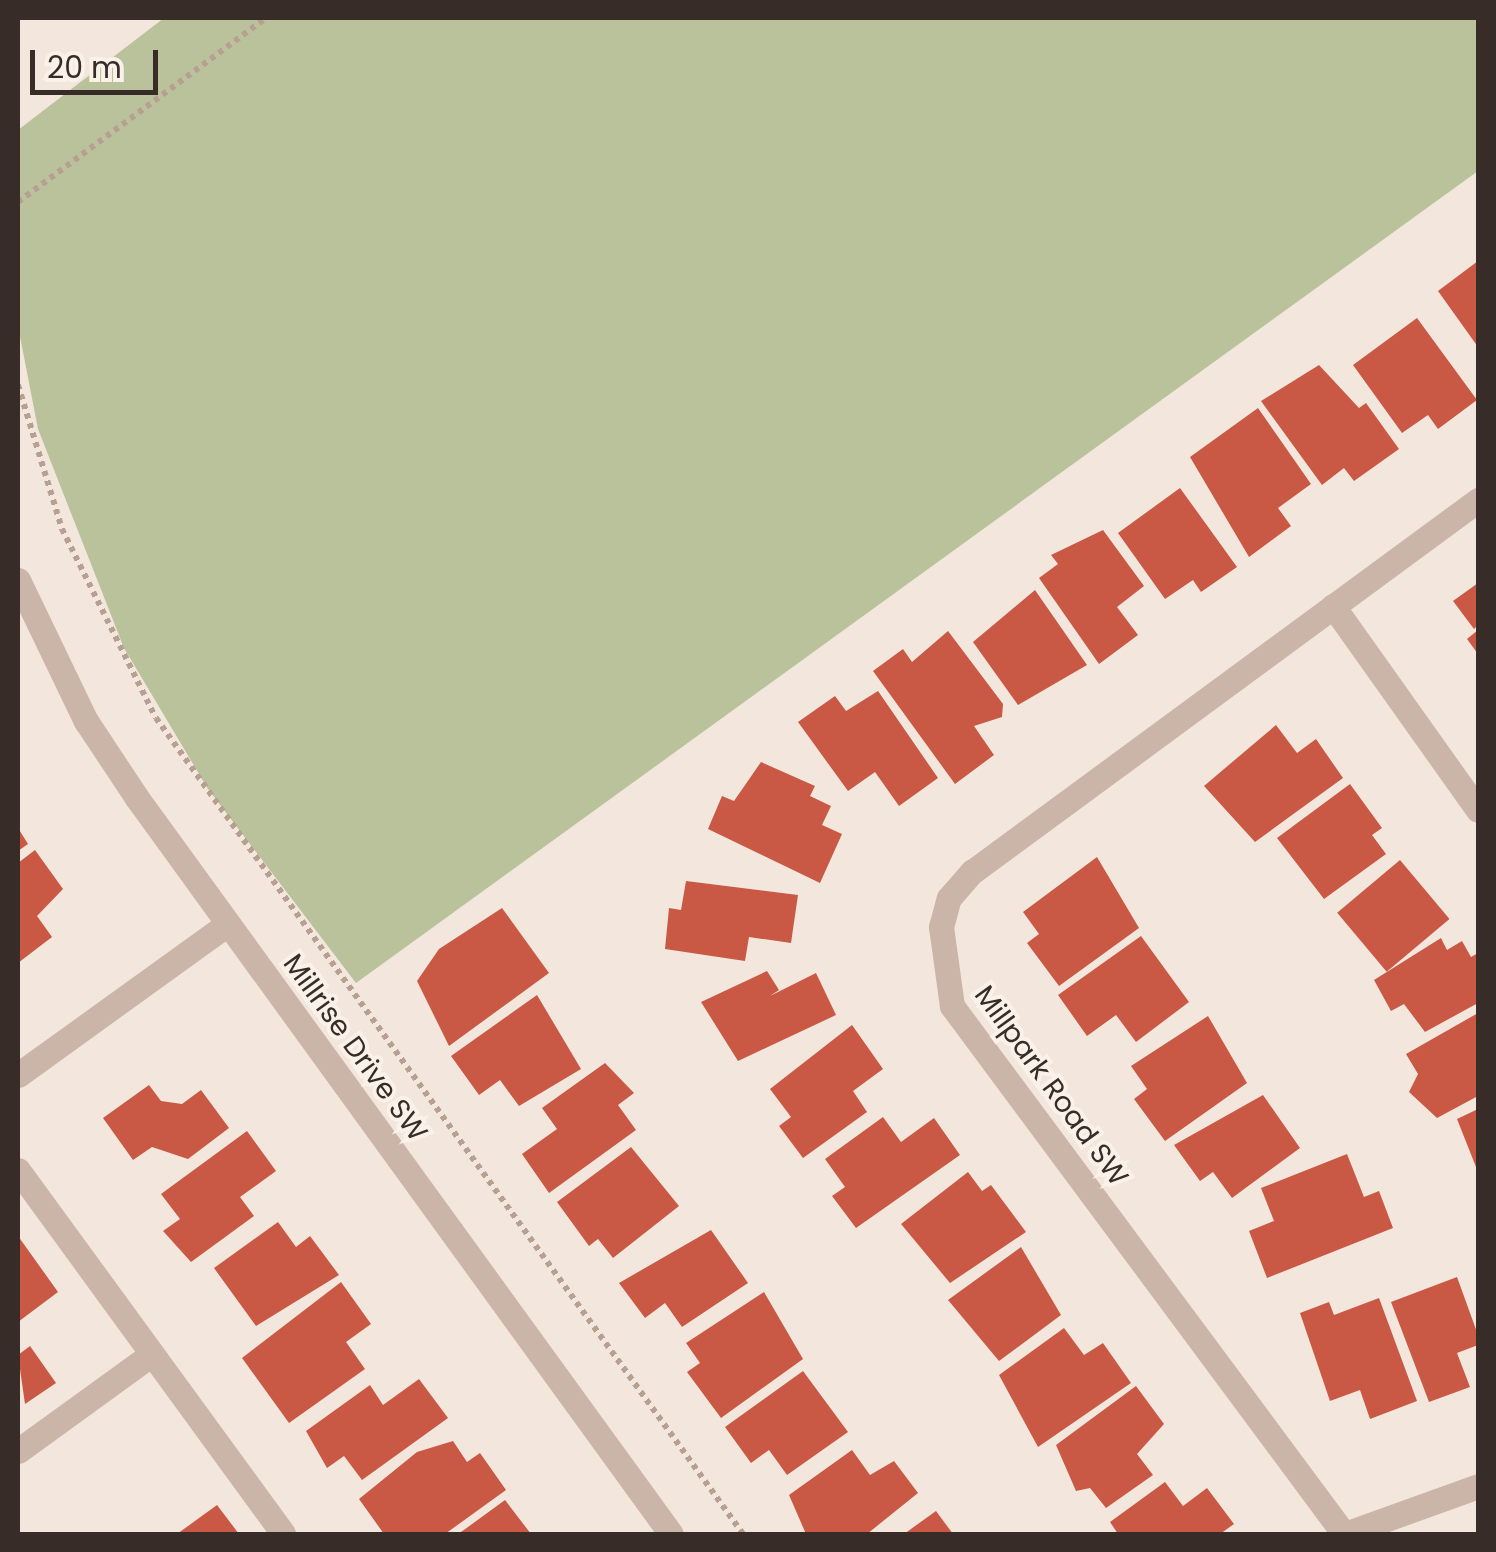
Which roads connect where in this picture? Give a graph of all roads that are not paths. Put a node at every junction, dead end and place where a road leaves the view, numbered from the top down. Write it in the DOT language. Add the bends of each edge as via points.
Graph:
graph roads {
  1 [pos="1478,500"];
  2 [pos="18,580"];
  3 [pos="1332,606"];
  4 [pos="1478,810"];
  5 [pos="227,924"];
  6 [pos="18,1075"];
  7 [pos="18,1170"];
  8 [pos="152,1354"];
  9 [pos="18,1451"];
  10 [pos="1478,1486"];
  11 [pos="283,1534"];
  12 [pos="672,1534"];
  13 [pos="1345,1534"];
  1 -- 3 [label="street, Millpark Road SW"];
  2 -- 5 [label="street, Millrise Drive SW" via="86,721"];
  3 -- 4 [label="street"];
  3 -- 13 [label="street, Millpark Road SW" via="972,872 948,898 941,970 952,1006"];
  5 -- 6 [label="street"];
  5 -- 12 [label="street, Millrise Drive SW"];
  7 -- 8 [label="street"];
  8 -- 9 [label="street"];
  8 -- 11 [label="street"];
  10 -- 13 [label="street"];
}
